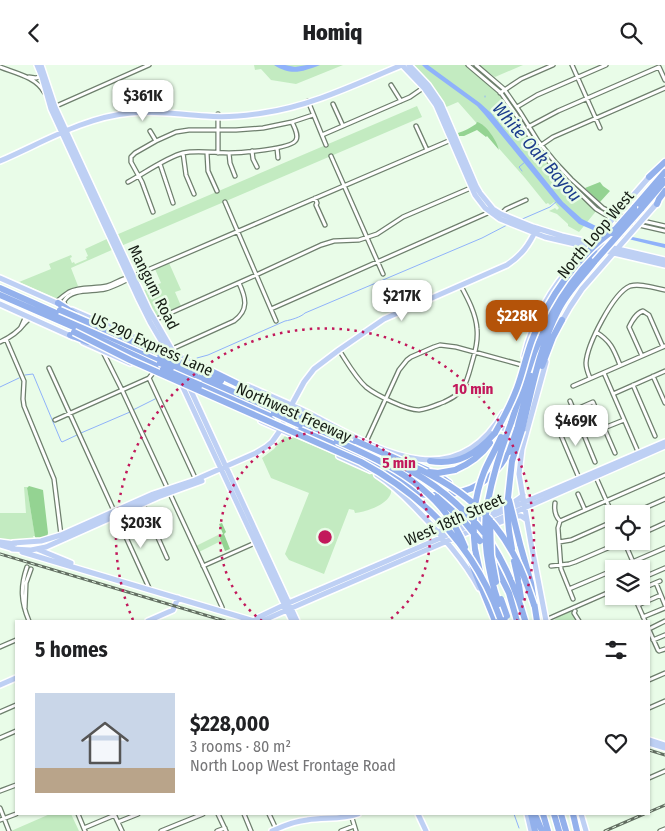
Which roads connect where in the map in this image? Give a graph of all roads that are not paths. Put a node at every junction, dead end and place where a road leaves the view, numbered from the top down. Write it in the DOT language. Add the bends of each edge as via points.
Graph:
graph roads {
  1 [pos="37,65"];
  2 [pos="41,65"];
  3 [pos="149,65"];
  4 [pos="394,65"];
  5 [pos="402,65"];
  6 [pos="409,65"];
  7 [pos="468,65"];
  8 [pos="553,65"];
  9 [pos="572,65"];
  10 [pos="606,65"];
  11 [pos="476,66"];
  12 [pos="659,66"];
  13 [pos="0,67"];
  14 [pos="474,70"];
  15 [pos="21,75"];
  16 [pos="43,75"];
  17 [pos="578,77"];
  18 [pos="665,80"];
  19 [pos="391,85"];
  20 [pos="426,86"];
  21 [pos="665,88"];
  22 [pos="504,89"];
  23 [pos="500,93"];
  24 [pos="47,97"];
  25 [pos="587,99"];
  26 [pos="401,101"];
  27 [pos="308,102"];
  28 [pos="333,104"];
  29 [pos="517,107"];
  30 [pos="53,108"];
  31 [pos="513,110"];
  32 [pos="218,115"];
  33 [pos="313,115"];
  34 [pos="596,119"];
  35 [pos="292,122"];
  36 [pos="343,126"];
  37 [pos="416,126"];
  38 [pos="529,126"];
  39 [pos="600,128"];
  40 [pos="524,129"];
  41 [pos="64,131"];
  42 [pos="150,131"];
  43 [pos="218,131"];
  44 [pos="322,135"];
  45 [pos="453,139"];
  46 [pos="156,141"];
  47 [pos="326,145"];
  48 [pos="541,145"];
  49 [pos="276,148"];
  50 [pos="537,148"];
  51 [pos="427,150"];
  52 [pos="252,151"];
  53 [pos="183,153"];
  54 [pos="206,153"];
  55 [pos="218,153"];
  56 [pos="230,153"];
  57 [pos="331,156"];
  58 [pos="278,158"];
  59 [pos="0,160"];
  60 [pos="665,161"];
  61 [pos="160,164"];
  62 [pos="257,167"];
  63 [pos="562,169"];
  64 [pos="558,172"];
  65 [pos="665,172"];
  66 [pos="139,176"];
  67 [pos="236,176"];
  68 [pos="650,177"];
  69 [pos="665,181"];
  70 [pos="128,182"];
  71 [pos="344,185"];
  72 [pos="474,187"];
  73 [pos="217,191"];
  74 [pos="665,192"];
  75 [pos="194,194"];
  76 [pos="588,195"];
  77 [pos="315,198"];
  78 [pos="585,198"];
  79 [pos="526,200"];
  80 [pos="225,202"];
  81 [pos="173,203"];
  82 [pos="626,204"];
  83 [pos="657,204"];
  84 [pos="638,208"];
  85 [pos="492,210"];
  86 [pos="153,211"];
  87 [pos="325,212"];
  88 [pos="320,213"];
  89 [pos="501,214"];
  90 [pos="647,215"];
  91 [pos="614,218"];
  92 [pos="325,225"];
  93 [pos="638,225"];
  94 [pos="665,226"];
  95 [pos="534,230"];
  96 [pos="614,230"];
  97 [pos="237,231"];
  98 [pos="665,231"];
  99 [pos="367,237"];
  100 [pos="592,243"];
  101 [pos="615,251"];
  102 [pos="584,253"];
  103 [pos="592,260"];
  104 [pos="665,260"];
  105 [pos="378,262"];
  106 [pos="602,265"];
  107 [pos="665,265"];
  108 [pos="383,274"];
  109 [pos="256,275"];
  110 [pos="131,277"];
  111 [pos="563,277"];
  112 [pos="0,278"];
  113 [pos="238,283"];
  114 [pos="0,284"];
  115 [pos="461,286"];
  116 [pos="665,290"];
  117 [pos="0,293"];
  118 [pos="0,304"];
  119 [pos="60,306"];
  120 [pos="271,309"];
  121 [pos="24,314"];
  122 [pos="80,316"];
  123 [pos="32,318"];
  124 [pos="152,321"];
  125 [pos="276,321"];
  126 [pos="562,321"];
  127 [pos="21,327"];
  128 [pos="596,332"];
  129 [pos="72,333"];
  130 [pos="6,339"];
  131 [pos="161,340"];
  132 [pos="0,342"];
  133 [pos="132,347"];
  134 [pos="664,347"];
  135 [pos="157,348"];
  136 [pos="170,350"];
  137 [pos="338,350"];
  138 [pos="103,351"];
  139 [pos="475,353"];
  140 [pos="534,353"];
  141 [pos="175,355"];
  142 [pos="642,356"];
  143 [pos="540,357"];
  144 [pos="142,360"];
  145 [pos="191,361"];
  146 [pos="161,364"];
  147 [pos="522,365"];
  148 [pos="620,365"];
  149 [pos="49,368"];
  150 [pos="206,368"];
  151 [pos="665,371"];
  152 [pos="604,373"];
  153 [pos="151,376"];
  154 [pos="653,376"];
  155 [pos="590,378"];
  156 [pos="166,379"];
  157 [pos="198,385"];
  158 [pos="633,385"];
  159 [pos="182,386"];
  160 [pos="573,386"];
  161 [pos="122,390"];
  162 [pos="191,390"];
  163 [pos="248,393"];
  164 [pos="613,394"];
  165 [pos="195,398"];
  166 [pos="386,398"];
  167 [pos="570,401"];
  168 [pos="665,403"];
  169 [pos="528,405"];
  170 [pos="292,406"];
  171 [pos="304,411"];
  172 [pos="574,411"];
  173 [pos="69,414"];
  174 [pos="274,414"];
  175 [pos="199,415"];
  176 [pos="55,420"];
  177 [pos="624,420"];
  178 [pos="316,423"];
  179 [pos="496,423"];
  180 [pos="509,423"];
  181 [pos="604,428"];
  182 [pos="282,431"];
  183 [pos="522,431"];
  184 [pos="495,433"];
  185 [pos="487,434"];
  186 [pos="656,436"];
  187 [pos="304,440"];
  188 [pos="366,442"];
  189 [pos="665,442"];
  190 [pos="523,445"];
  191 [pos="661,446"];
  192 [pos="350,452"];
  193 [pos="615,453"];
  194 [pos="639,455"];
  195 [pos="395,460"];
  196 [pos="430,461"];
  197 [pos="595,462"];
  198 [pos="224,469"];
  199 [pos="595,474"];
  200 [pos="665,475"];
  201 [pos="384,480"];
  202 [pos="580,481"];
  203 [pos="196,482"];
  204 [pos="168,491"];
  205 [pos="578,494"];
  206 [pos="441,495"];
  207 [pos="523,495"];
  208 [pos="508,497"];
  209 [pos="665,499"];
  210 [pos="606,500"];
  211 [pos="142,501"];
  212 [pos="555,503"];
  213 [pos="524,504"];
  214 [pos="608,505"];
  215 [pos="650,506"];
  216 [pos="585,509"];
  217 [pos="115,514"];
  218 [pos="527,521"];
  219 [pos="560,521"];
  220 [pos="605,523"];
  221 [pos="665,523"];
  222 [pos="457,529"];
  223 [pos="650,530"];
  224 [pos="437,531"];
  225 [pos="487,536"];
  226 [pos="62,538"];
  227 [pos="444,539"];
  228 [pos="436,540"];
  229 [pos="257,541"];
  230 [pos="559,542"];
  231 [pos="0,543"];
  232 [pos="49,545"];
  233 [pos="13,546"];
  234 [pos="665,548"];
  235 [pos="37,549"];
  236 [pos="605,549"];
  237 [pos="420,550"];
  238 [pos="453,550"];
  239 [pos="49,554"];
  240 [pos="167,558"];
  241 [pos="638,560"];
  242 [pos="203,565"];
  243 [pos="561,565"];
  244 [pos="551,566"];
  245 [pos="29,568"];
  246 [pos="80,568"];
  247 [pos="665,569"];
  248 [pos="605,573"];
  249 [pos="650,575"];
  250 [pos="650,585"];
  251 [pos="478,587"];
  252 [pos="569,589"];
  253 [pos="150,590"];
  254 [pos="605,595"];
  255 [pos="661,595"];
  256 [pos="178,599"];
  257 [pos="573,599"];
  258 [pos="650,600"];
  259 [pos="534,605"];
  260 [pos="638,605"];
  261 [pos="665,606"];
  262 [pos="287,607"];
  263 [pos="574,609"];
  264 [pos="543,611"];
  265 [pos="223,612"];
  266 [pos="271,614"];
  267 [pos="559,614"];
  268 [pos="643,617"];
  269 [pos="578,619"];
  270 [pos="30,620"];
  271 [pos="150,620"];
  272 [pos="251,620"];
  273 [pos="256,620"];
  274 [pos="263,620"];
  275 [pos="292,620"];
  276 [pos="296,620"];
  277 [pos="501,620"];
  278 [pos="522,620"];
  279 [pos="522,620"];
  280 [pos="522,620"];
  281 [pos="537,620"];
  282 [pos="545,620"];
  283 [pos="547,620"];
  284 [pos="644,620"];
  285 [pos="665,621"];
  286 [pos="650,628"];
  287 [pos="650,632"];
  288 [pos="665,635"];
  289 [pos="15,640"];
  290 [pos="653,640"];
  291 [pos="0,647"];
  292 [pos="665,649"];
  293 [pos="665,673"];
  294 [pos="15,678"];
  295 [pos="650,680"];
  296 [pos="0,685"];
  297 [pos="665,701"];
  298 [pos="15,705"];
  299 [pos="650,708"];
  300 [pos="0,712"];
  301 [pos="15,731"];
  302 [pos="0,738"];
  303 [pos="650,742"];
  304 [pos="665,746"];
  305 [pos="665,771"];
  306 [pos="650,778"];
  307 [pos="15,785"];
  308 [pos="0,791"];
  309 [pos="0,809"];
  310 [pos="15,814"];
  311 [pos="78,815"];
  312 [pos="114,815"];
  313 [pos="136,815"];
  314 [pos="201,815"];
  315 [pos="218,815"];
  316 [pos="244,815"];
  317 [pos="269,815"];
  318 [pos="354,815"];
  319 [pos="361,815"];
  320 [pos="420,815"];
  321 [pos="527,815"];
  322 [pos="537,815"];
  323 [pos="537,815"];
  324 [pos="538,815"];
  325 [pos="554,815"];
  326 [pos="561,815"];
  327 [pos="581,815"];
  328 [pos="573,816"];
  329 [pos="352,818"];
  330 [pos="2,819"];
  331 [pos="118,822"];
  332 [pos="354,826"];
  333 [pos="85,829"];
  334 [pos="225,829"];
  335 [pos="665,829"];
  336 [pos="531,830"];
  337 [pos="10,831"];
  338 [pos="122,831"];
  339 [pos="161,831"];
  340 [pos="217,831"];
  341 [pos="251,831"];
  342 [pos="276,831"];
  343 [pos="341,831"];
  344 [pos="356,831"];
  345 [pos="428,831"];
  346 [pos="541,831"];
  347 [pos="548,831"];
  348 [pos="559,831"];
  349 [pos="566,831"];
  350 [pos="577,831"];
  351 [pos="586,831"];
  352 [pos="660,831"];
  1 -- 16 [label="main road"];
  2 -- 16 [label="main road"];
  3 -- 30 [label="street"];
  4 -- 27 [label="main road"];
  5 -- 20 [label="main road"];
  5 -- 27 [label="main road"];
  6 -- 20 [label="main road"];
  7 -- 14 [label="street"];
  8 -- 22 [label="street"];
  9 -- 17 [label="street"];
  10 -- 17 [label="street"];
  11 -- 14 [label="street"];
  11 -- 22 [label="street"];
  12 -- 18 [label="street"];
  12 -- 25 [label="street"];
  13 -- 15 [label="street, Mangum Road"];
  14 -- 23 [label="street"];
  15 -- 16 [label="street, Mangum Road"];
  15 -- 24 [label="street, Mangum Road" via="40,85"];
  16 -- 24 [label="main road, Mangum Road"];
  16 -- 30 [label="main road, Mangum Road"];
  17 -- 25 [label="street"];
  17 -- 29 [label="street"];
  19 -- 26 [label="street"];
  20 -- 26 [label="street"];
  20 -- 45 [label="main road"];
  21 -- 34 [label="street"];
  22 -- 23 [label="street"];
  22 -- 29 [label="street"];
  23 -- 31 [label="street"];
  24 -- 30 [label="main road, Mangum Road"];
  25 -- 34 [label="street"];
  25 -- 38 [label="street"];
  26 -- 36 [label="street"];
  27 -- 32 [label="main road" via="260,112"];
  27 -- 33 [label="street"];
  28 -- 36 [label="street"];
  29 -- 31 [label="street"];
  29 -- 38 [label="street"];
  30 -- 41 [label="main road, Mangum Road"];
  31 -- 40 [label="street"];
  32 -- 41 [label="main road" via="161,111 132,113 93,119"];
  32 -- 43 [label="street"];
  33 -- 35 [label="street"];
  33 -- 44 [label="street"];
  34 -- 39 [label="street"];
  34 -- 48 [label="street"];
  35 -- 43 [label="street"];
  35 -- 49 [label="street" via="296,142"];
  36 -- 44 [label="street"];
  37 -- 51 [label="street"];
  38 -- 40 [label="street"];
  38 -- 48 [label="street"];
  40 -- 50 [label="street"];
  41 -- 59 [label="main road"];
  41 -- 110 [label="main road, Mangum Road"];
  42 -- 46 [label="street"];
  43 -- 46 [label="street" via="180,131"];
  43 -- 55 [label="street"];
  44 -- 47 [label="street"];
  45 -- 51 [label="street"];
  45 -- 72 [label="main road"];
  46 -- 66 [label="street" via="131,159"];
  48 -- 50 [label="street"];
  48 -- 63 [label="street"];
  49 -- 52 [label="street"];
  49 -- 58 [label="street"];
  50 -- 64 [label="street"];
  51 -- 71 [label="street"];
  52 -- 56 [label="street"];
  52 -- 62 [label="street"];
  53 -- 54 [label="street"];
  53 -- 61 [label="street"];
  53 -- 75 [label="street" via="186,175"];
  54 -- 55 [label="street"];
  54 -- 73 [label="street" via="208,171"];
  55 -- 56 [label="street"];
  56 -- 67 [label="street" via="230,163"];
  57 -- 71 [label="street"];
  60 -- 68 [label="highway"];
  61 -- 66 [label="street"];
  61 -- 81 [label="street"];
  63 -- 64 [label="street"];
  63 -- 76 [label="street"];
  64 -- 78 [label="street"];
  65 -- 84 [label="highway, North Loop West"];
  66 -- 70 [label="street"];
  66 -- 86 [label="street"];
  68 -- 82 [label="main road"];
  69 -- 84 [label="highway, North Loop West"];
  71 -- 77 [label="street"];
  71 -- 99 [label="street"];
  72 -- 85 [label="main road"];
  72 -- 99 [label="street" via="403,217"];
  74 -- 83 [label="highway"];
  76 -- 78 [label="street"];
  76 -- 91 [label="street"];
  77 -- 88 [label="street"];
  77 -- 97 [label="street"];
  78 -- 91 [label="street"];
  79 -- 89 [label="street"];
  80 -- 97 [label="street"];
  82 -- 90 [label="main road" via="631,214"];
  82 -- 91 [label="main road"];
  83 -- 90 [label="main road"];
  84 -- 96 [label="highway, North Loop West, bridge"];
  84 -- 103 [label="highway, North Loop West, bridge"];
  85 -- 89 [label="main road"];
  85 -- 95 [label="main road" via="507,222"];
  85 -- 105 [label="street"];
  87 -- 88 [label="street"];
  88 -- 92 [label="street"];
  89 -- 95 [label="main road"];
  90 -- 93 [label="main road"];
  91 -- 93 [label="street"];
  91 -- 100 [label="main road"];
  93 -- 94 [label="street"];
  93 -- 98 [label="street"];
  93 -- 101 [label="main road"];
  95 -- 100 [label="main road" via="562,239"];
  95 -- 115 [label="main road" via="511,263"];
  96 -- 103 [label="highway, North Loop West, bridge"];
  96 -- 184 [label="highway, bridge" via="581,261 548,304 514,395"];
  97 -- 109 [label="street"];
  97 -- 110 [label="street"];
  99 -- 105 [label="street"];
  99 -- 109 [label="street" via="328,242"];
  100 -- 101 [label="main road"];
  100 -- 102 [label="main road"];
  101 -- 104 [label="main road"];
  101 -- 106 [label="main road"];
  101 -- 107 [label="main road"];
  102 -- 106 [label="main road" via="600,254 604,260"];
  102 -- 111 [label="main road"];
  103 -- 140 [label="highway, North Loop West" via="555,305"];
  103 -- 143 [label="highway, North Loop West" via="558,310"];
  105 -- 108 [label="street"];
  105 -- 120 [label="street"];
  106 -- 126 [label="main road"];
  109 -- 113 [label="street"];
  109 -- 120 [label="street"];
  110 -- 119 [label="street" via="112,287 69,295"];
  110 -- 119 [label="street" via="111,285 76,289 67,293"];
  110 -- 124 [label="main road, Mangum Road"];
  111 -- 140 [label="highway" via="549,302"];
  111 -- 147 [label="main road" via="538,317"];
  112 -- 119 [label="main road"];
  113 -- 124 [label="street"];
  113 -- 136 [label="street" via="245,299 241,316"];
  114 -- 119 [label="highway"];
  115 -- 137 [label="main road" via="386,318"];
  115 -- 139 [label="street" via="477,325"];
  116 -- 128 [label="street" via="640,285 627,288 613,303"];
  117 -- 129 [label="highway"];
  117 -- 133 [label="highway"];
  117 -- 144 [label="highway"];
  117 -- 146 [label="highway, US 290 Express Lane"];
  118 -- 121 [label="main road"];
  119 -- 122 [label="highway"];
  119 -- 135 [label="main road"];
  119 -- 163 [label="highway, bridge"];
  120 -- 125 [label="street"];
  121 -- 123 [label="main road"];
  121 -- 127 [label="street"];
  122 -- 133 [label="highway"];
  122 -- 135 [label="highway"];
  123 -- 127 [label="street"];
  123 -- 129 [label="main road"];
  124 -- 131 [label="main road, Mangum Road"];
  124 -- 136 [label="main road, Mangum Road"];
  126 -- 169 [label="highway"];
  126 -- 183 [label="main road"];
  127 -- 130 [label="street"];
  128 -- 148 [label="street" via="610,343"];
  128 -- 155 [label="street" via="586,361"];
  129 -- 138 [label="main road"];
  129 -- 144 [label="highway"];
  129 -- 277 [label="highway, bridge" via="361,462 390,479 426,507 458,542 483,580"];
  130 -- 132 [label="street"];
  130 -- 226 [label="street" via="24,380 24,406 54,479"];
  131 -- 135 [label="main road"];
  131 -- 136 [label="main road, Mangum Road"];
  133 -- 146 [label="highway"];
  134 -- 142 [label="street"];
  134 -- 142 [label="street" via="648,313 640,312 630,327"];
  135 -- 136 [label="main road"];
  135 -- 156 [label="main road" via="164,354 173,375 173,378"];
  135 -- 163 [label="highway, bridge"];
  136 -- 141 [label="main road, Mangum Road"];
  136 -- 159 [label="main road, Mangum Road"];
  137 -- 166 [label="street" via="360,381"];
  137 -- 170 [label="main road" via="314,369"];
  138 -- 153 [label="main road"];
  138 -- 161 [label="street"];
  139 -- 147 [label="street"];
  139 -- 166 [label="street" via="448,345 417,354 398,370"];
  139 -- 166 [label="street" via="461,390 452,398 427,409 413,409"];
  140 -- 180 [label="highway, North Loop West"];
  141 -- 145 [label="main road"];
  141 -- 162 [label="main road, Mangum Road"];
  142 -- 148 [label="street"];
  143 -- 169 [label="highway, North Loop West"];
  143 -- 183 [label="highway" via="529,382"];
  144 -- 146 [label="highway"];
  145 -- 150 [label="main road"];
  145 -- 157 [label="main road" via="185,368 193,385"];
  146 -- 157 [label="highway, US 290 Express Lane, bridge"];
  147 -- 179 [label="main road" via="513,393"];
  148 -- 152 [label="street"];
  149 -- 173 [label="street"];
  150 -- 170 [label="main road"];
  150 -- 178 [label="highway, bridge"];
  151 -- 154 [label="street"];
  152 -- 155 [label="street"];
  152 -- 164 [label="street"];
  153 -- 156 [label="main road"];
  153 -- 161 [label="street"];
  153 -- 203 [label="street"];
  154 -- 158 [label="street"];
  154 -- 168 [label="street"];
  155 -- 160 [label="street"];
  156 -- 159 [label="main road"];
  157 -- 162 [label="main road"];
  157 -- 165 [label="main road"];
  157 -- 174 [label="highway, US 290 Express Lane"];
  157 -- 182 [label="main road"];
  158 -- 164 [label="street"];
  158 -- 186 [label="street"];
  159 -- 162 [label="main road"];
  159 -- 175 [label="main road, Mangum Road"];
  161 -- 173 [label="street"];
  161 -- 204 [label="street"];
  162 -- 165 [label="main road, Mangum Road"];
  163 -- 178 [label="highway, bridge"];
  164 -- 177 [label="street"];
  165 -- 175 [label="main road, Mangum Road"];
  166 -- 188 [label="street"];
  167 -- 172 [label="street"];
  169 -- 183 [label="highway, North Loop West"];
  170 -- 171 [label="main road"];
  170 -- 182 [label="main road"];
  171 -- 187 [label="main road" via="296,411 288,428 289,432"];
  171 -- 188 [label="main road"];
  172 -- 181 [label="street" via="593,403"];
  172 -- 197 [label="street"];
  172 -- 202 [label="street" via="554,419"];
  173 -- 176 [label="street"];
  173 -- 217 [label="street"];
  174 -- 192 [label="highway, Northwest Freeway" via="298,429"];
  174 -- 195 [label="highway, Northwest Freeway, bridge"];
  174 -- 222 [label="highway, US 290 Express Lane, bridge" via="388,465 436,500"];
  175 -- 198 [label="main road, Mangum Road"];
  177 -- 181 [label="street"];
  177 -- 194 [label="street"];
  178 -- 259 [label="highway, bridge" via="431,474 466,497 487,516 506,541"];
  179 -- 183 [label="main road" via="497,427 523,436"];
  179 -- 185 [label="main road"];
  180 -- 277 [label="highway, North Loop West, bridge" via="492,486 490,538"];
  180 -- 277 [label="highway, bridge" via="484,472 474,513 477,563"];
  181 -- 193 [label="street"];
  182 -- 187 [label="main road"];
  182 -- 198 [label="main road" via="279,439 266,451"];
  183 -- 190 [label="main road"];
  183 -- 206 [label="highway, bridge" via="498,469 484,482 463,492"];
  183 -- 208 [label="highway, North Loop West, bridge" via="512,461"];
  184 -- 195 [label="highway, bridge" via="480,455 455,470 430,472"];
  184 -- 196 [label="highway" via="480,449 460,459"];
  185 -- 190 [label="main road" via="493,431 521,441"];
  185 -- 196 [label="main road" via="468,450"];
  187 -- 201 [label="main road"];
  188 -- 195 [label="main road"];
  189 -- 191 [label="main road, West 18th Street"];
  190 -- 207 [label="main road" via="519,474"];
  191 -- 194 [label="main road, West 18th Street"];
  192 -- 206 [label="highway" via="410,486"];
  192 -- 278 [label="highway, Northwest Freeway, bridge" via="412,479 451,508 480,541 501,575"];
  194 -- 199 [label="main road, West 18th Street"];
  195 -- 196 [label="main road"];
  195 -- 225 [label="highway, bridge" via="447,495"];
  195 -- 225 [label="highway, bridge" via="430,471 452,485"];
  198 -- 203 [label="main road"];
  198 -- 229 [label="main road, Mangum Road"];
  199 -- 202 [label="main road, West 18th Street"];
  199 -- 210 [label="street"];
  200 -- 210 [label="street"];
  201 -- 206 [label="highway" via="409,492"];
  201 -- 224 [label="main road"];
  202 -- 213 [label="main road, West 18th Street"];
  203 -- 204 [label="main road"];
  204 -- 211 [label="main road"];
  204 -- 242 [label="street"];
  205 -- 216 [label="street"];
  207 -- 213 [label="main road"];
  207 -- 224 [label="main road" via="518,501 444,532"];
  208 -- 259 [label="highway, bridge"];
  208 -- 279 [label="highway, bridge" via="506,507"];
  209 -- 215 [label="street"];
  210 -- 214 [label="street"];
  210 -- 216 [label="street"];
  211 -- 217 [label="main road"];
  211 -- 240 [label="street"];
  212 -- 219 [label="street"];
  213 -- 218 [label="main road"];
  213 -- 227 [label="main road, West 18th Street"];
  216 -- 219 [label="street"];
  217 -- 226 [label="main road"];
  217 -- 253 [label="street"];
  218 -- 238 [label="main road" via="518,515 503,520 456,542"];
  218 -- 264 [label="main road"];
  219 -- 230 [label="street"];
  220 -- 230 [label="street" via="571,540"];
  221 -- 223 [label="street"];
  222 -- 251 [label="highway, bridge"];
  222 -- 277 [label="highway, US 290 Express Lane, bridge"];
  224 -- 227 [label="main road"];
  224 -- 228 [label="main road"];
  225 -- 280 [label="highway" via="519,599"];
  226 -- 232 [label="main road"];
  226 -- 233 [label="main road"];
  227 -- 228 [label="main road, West 18th Street"];
  227 -- 237 [label="main road, West 18th Street"];
  227 -- 238 [label="main road"];
  228 -- 237 [label="main road, West 18th Street"];
  229 -- 242 [label="street"];
  229 -- 262 [label="main road, Mangum Road"];
  230 -- 243 [label="street"];
  231 -- 233 [label="main road"];
  232 -- 235 [label="main road"];
  232 -- 239 [label="main road"];
  233 -- 235 [label="main road"];
  233 -- 246 [label="main road"];
  234 -- 241 [label="street"];
  235 -- 239 [label="main road"];
  236 -- 243 [label="street"];
  237 -- 262 [label="main road, West 18th Street"];
  238 -- 251 [label="main road"];
  239 -- 246 [label="main road"];
  242 -- 265 [label="street"];
  243 -- 244 [label="street"];
  243 -- 252 [label="street"];
  245 -- 270 [label="street" via="23,604"];
  246 -- 253 [label="main road"];
  247 -- 249 [label="street"];
  248 -- 252 [label="street"];
  250 -- 255 [label="street" via="658,582"];
  251 -- 277 [label="main road" via="490,613"];
  252 -- 257 [label="street"];
  253 -- 256 [label="main road"];
  254 -- 263 [label="street"];
  255 -- 258 [label="street"];
  255 -- 261 [label="street"];
  256 -- 265 [label="main road"];
  256 -- 271 [label="main road" via="173,610"];
  259 -- 281 [label="highway"];
  260 -- 268 [label="street"];
  261 -- 268 [label="street"];
  262 -- 266 [label="main road, West 18th Street"];
  262 -- 275 [label="main road, Mangum Road"];
  262 -- 276 [label="main road, Mangum Road"];
  263 -- 267 [label="street"];
  263 -- 269 [label="street"];
  264 -- 267 [label="street"];
  264 -- 282 [label="main road"];
  265 -- 272 [label="main road"];
  266 -- 273 [label="main road, West 18th Street"];
  266 -- 274 [label="main road, West 18th Street"];
  267 -- 283 [label="street"];
  268 -- 284 [label="street"];
  285 -- 286 [label="street"];
  287 -- 290 [label="street"];
  288 -- 290 [label="street"];
  289 -- 291 [label="street"];
  290 -- 292 [label="street" via="658,651"];
  293 -- 295 [label="street"];
  294 -- 296 [label="main road"];
  297 -- 299 [label="street"];
  298 -- 300 [label="street"];
  301 -- 302 [label="street"];
  303 -- 304 [label="main road"];
  305 -- 306 [label="street"];
  307 -- 308 [label="street"];
  309 -- 330 [label="street"];
  310 -- 330 [label="street"];
  311 -- 333 [label="street"];
  312 -- 331 [label="street"];
  312 -- 333 [label="street"];
  313 -- 331 [label="street"];
  314 -- 339 [label="street"];
  315 -- 334 [label="street"];
  316 -- 341 [label="street"];
  317 -- 342 [label="street"];
  318 -- 342 [label="main road" via="304,820"];
  319 -- 329 [label="main road"];
  320 -- 345 [label="main road"];
  321 -- 336 [label="main road"];
  322 -- 336 [label="highway"];
  323 -- 346 [label="highway"];
  324 -- 347 [label="highway"];
  325 -- 348 [label="highway"];
  326 -- 349 [label="highway"];
  327 -- 351 [label="main road"];
  328 -- 350 [label="highway"];
  329 -- 332 [label="street"];
  329 -- 342 [label="main road" via="304,822"];
  330 -- 337 [label="street"];
  331 -- 338 [label="street"];
  332 -- 343 [label="street"];
  332 -- 344 [label="street"];
  334 -- 340 [label="street"];
  335 -- 352 [label="street"];
}
